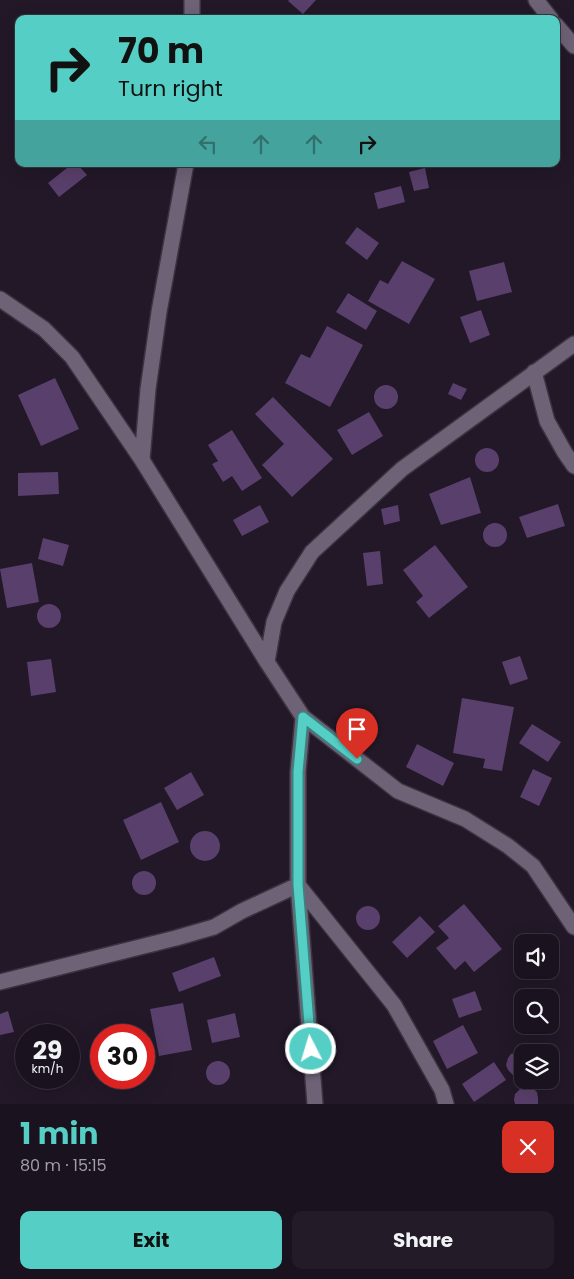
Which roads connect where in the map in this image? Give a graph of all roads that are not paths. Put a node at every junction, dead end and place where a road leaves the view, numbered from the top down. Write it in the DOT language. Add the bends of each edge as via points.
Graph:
graph roads {
  1 [pos="192,0"];
  2 [pos="536,0"];
  3 [pos="192,15"];
  4 [pos="548,15"];
  5 [pos="560,30"];
  6 [pos="574,46"];
  7 [pos="185,167"];
  8 [pos="0,300"];
  9 [pos="574,344"];
  10 [pos="534,372"];
  11 [pos="142,460"];
  12 [pos="574,466"];
  13 [pos="267,662"];
  14 [pos="303,717"];
  15 [pos="298,885"];
  16 [pos="574,927"];
  17 [pos="0,982"];
  18 [pos="315,1104"];
  19 [pos="446,1104"];
  1 -- 3 [label="street"];
  2 -- 4 [label="street"];
  5 -- 6 [label="street"];
  7 -- 11 [label="street" via="159,312"];
  8 -- 11 [label="street" via="44,329 72,357"];
  9 -- 10 [label="street"];
  10 -- 12 [label="street" via="547,421"];
  10 -- 13 [label="street" via="402,469 312,552 287,591 274,622"];
  11 -- 13 [label="street"];
  13 -- 14 [label="street"];
  14 -- 15 [label="street" via="298,772"];
  14 -- 16 [label="street" via="398,791 465,819 508,846 533,866"];
  15 -- 17 [label="street" via="214,926"];
  15 -- 18 [label="street"];
  15 -- 19 [label="street" via="394,1005 442,1090"];
}
